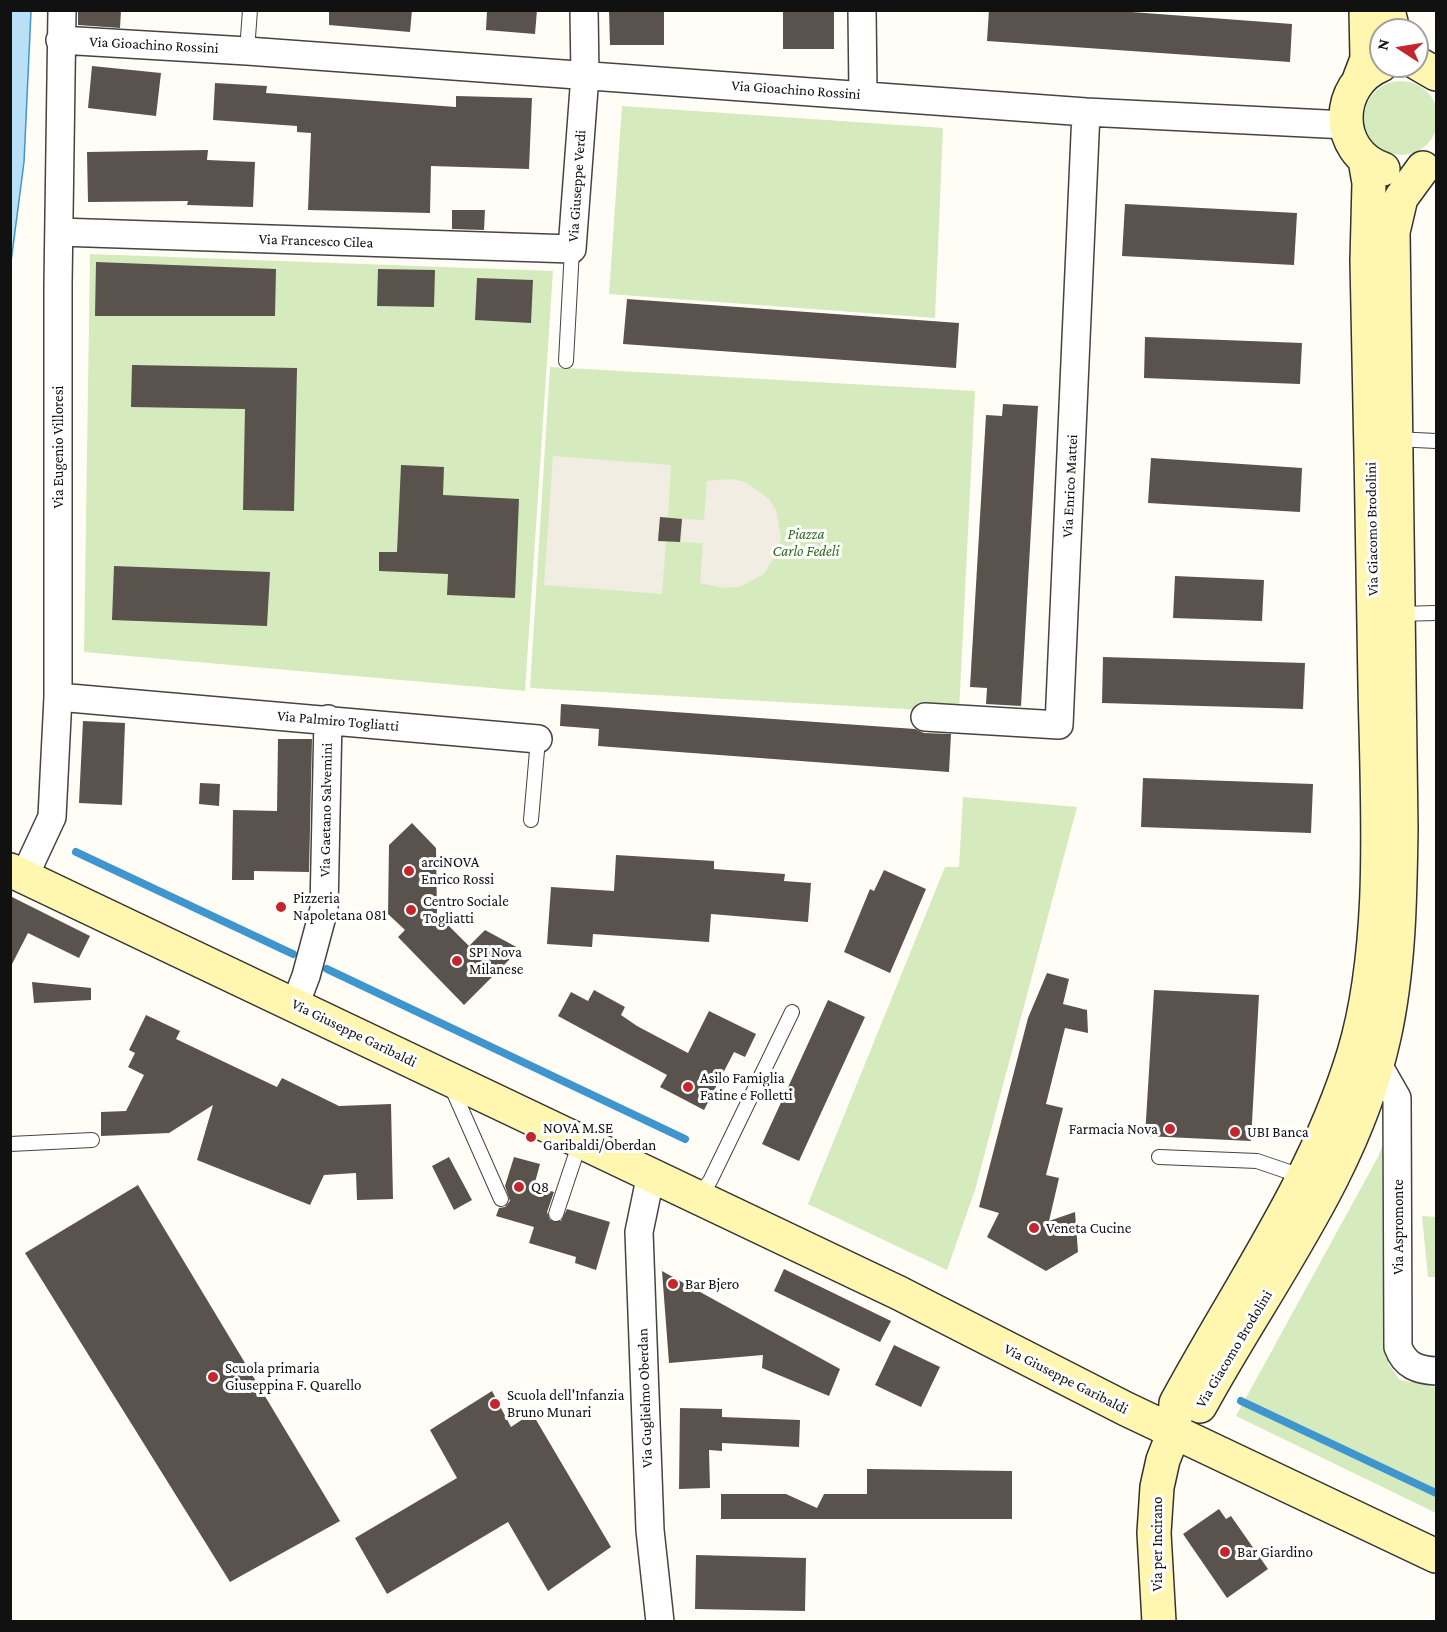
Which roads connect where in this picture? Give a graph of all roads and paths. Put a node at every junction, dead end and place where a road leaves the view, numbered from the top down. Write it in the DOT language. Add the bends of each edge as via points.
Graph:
graph roads {
  1 [pos="62,10"];
  2 [pos="250,10"];
  3 [pos="584,10"];
  4 [pos="862,10"];
  5 [pos="1366,10"];
  6 [pos="60,40"];
  7 [pos="247,51"];
  8 [pos="1369,68"];
  9 [pos="1369,73"];
  10 [pos="585,75"];
  11 [pos="863,94"];
  12 [pos="1086,112"];
  13 [pos="1346,125"];
  14 [pos="1365,160"];
  15 [pos="1430,164"];
  16 [pos="59,232"];
  17 [pos="572,249"];
  18 [pos="1369,326"];
  19 [pos="566,362"];
  20 [pos="1396,440"];
  21 [pos="1437,441"];
  22 [pos="1398,613"];
  23 [pos="1437,613"];
  24 [pos="1375,680"];
  25 [pos="58,697"];
  26 [pos="925,717"];
  27 [pos="328,719"];
  28 [pos="538,739"];
  29 [pos="531,820"];
  30 [pos="17,874"];
  31 [pos="1375,900"];
  32 [pos="294,1005"];
  33 [pos="792,1012"];
  34 [pos="1377,1063"];
  35 [pos="448,1078"];
  36 [pos="92,1140"];
  37 [pos="581,1141"];
  38 [pos="10,1144"];
  39 [pos="1159,1157"];
  40 [pos="651,1174"];
  41 [pos="1304,1177"];
  42 [pos="697,1197"];
  43 [pos="501,1199"];
  44 [pos="556,1214"];
  45 [pos="1437,1371"];
  46 [pos="1174,1432"];
  47 [pos="1437,1556"];
  48 [pos="660,1622"];
  49 [pos="1158,1622"];
  1 -- 6 [label="street, Via Eugenio Villoresi"];
  2 -- 7 [label="lane"];
  3 -- 10 [label="street, Via Giuseppe Verdi"];
  4 -- 11 [label="street"];
  5 -- 8 [label="main road"];
  6 -- 7 [label="street, Via Gioachino Rossini"];
  6 -- 16 [label="street, Via Eugenio Villoresi"];
  7 -- 10 [label="street, Via Gioachino Rossini"];
  9 -- 13 [label="main road" via="1348,99"];
  10 -- 11 [label="street, Via Gioachino Rossini"];
  10 -- 17 [label="street, Via Giuseppe Verdi"];
  11 -- 12 [label="street, Via Gioachino Rossini"];
  12 -- 13 [label="street, Via Gioachino Rossini"];
  12 -- 26 [label="street, Via Enrico Mattei" via="1059,725"];
  13 -- 14 [label="main road" via="1353,146"];
  14 -- 15 [label="main road" via="1395,172"];
  14 -- 18 [label="main road, Via Giacomo Brodolini" via="1369,183"];
  15 -- 20 [label="main road, Via Giacomo Brodolini" via="1405,191 1394,225"];
  16 -- 17 [label="street, Via Francesco Cilea"];
  16 -- 25 [label="street, Via Eugenio Villoresi"];
  17 -- 19 [label="lane, Via Giuseppe Verdi"];
  18 -- 20 [label="lane" via="1382,340 1383,423"];
  18 -- 24 [label="main road, Via Giacomo Brodolini"];
  20 -- 21 [label="lane"];
  20 -- 22 [label="main road, Via Giacomo Brodolini"];
  22 -- 23 [label="lane"];
  22 -- 24 [label="lane" via="1387,623 1387,663"];
  22 -- 34 [label="main road, Via Giacomo Brodolini" via="1399,920 1393,990"];
  24 -- 31 [label="main road, Via Giacomo Brodolini"];
  25 -- 27 [label="street, Via Palmiro Togliatti"];
  25 -- 30 [label="street, Via Eugenio Villoresi" via="52,817"];
  27 -- 28 [label="street, Via Palmiro Togliatti"];
  27 -- 32 [label="street, Via Gaetano Salvemini" via="324,909"];
  28 -- 29 [label="lane, Via Palmiro Togliatti"];
  30 -- 32 [label="main road, Via Giuseppe Garibaldi"];
  31 -- 34 [label="main road, Via Giacomo Brodolini" via="1384,939 1376,1012"];
  31 -- 41 [label="main road, Via Giacomo Brodolini" via="1371,974 1362,1026 1339,1096"];
  32 -- 35 [label="main road, Via Giuseppe Garibaldi"];
  33 -- 42 [label="lane" via="710,1180"];
  34 -- 45 [label="street, Via Aspromonte" via="1397,1098 1398,1347 1414,1367"];
  34 -- 46 [label="main road, Via Giacomo Brodolini" via="1351,1133 1305,1230 1196,1412"];
  35 -- 37 [label="main road, Via Giuseppe Garibaldi"];
  35 -- 43 [label="lane"];
  36 -- 38 [label="lane"];
  37 -- 40 [label="main road, Via Giuseppe Garibaldi"];
  37 -- 44 [label="lane"];
  39 -- 41 [label="lane" via="1257,1161"];
  40 -- 42 [label="main road, Via Giuseppe Garibaldi"];
  40 -- 48 [label="street, Via Guglielmo Oberdan" via="639,1232 650,1530"];
  41 -- 46 [label="main road, Via Giacomo Brodolini" via="1176,1403"];
  42 -- 46 [label="main road, Via Giuseppe Garibaldi"];
  46 -- 47 [label="main road, Via Giuseppe Garibaldi"];
  46 -- 49 [label="main road, Via per Incirano" via="1157,1487 1154,1533"];
}
